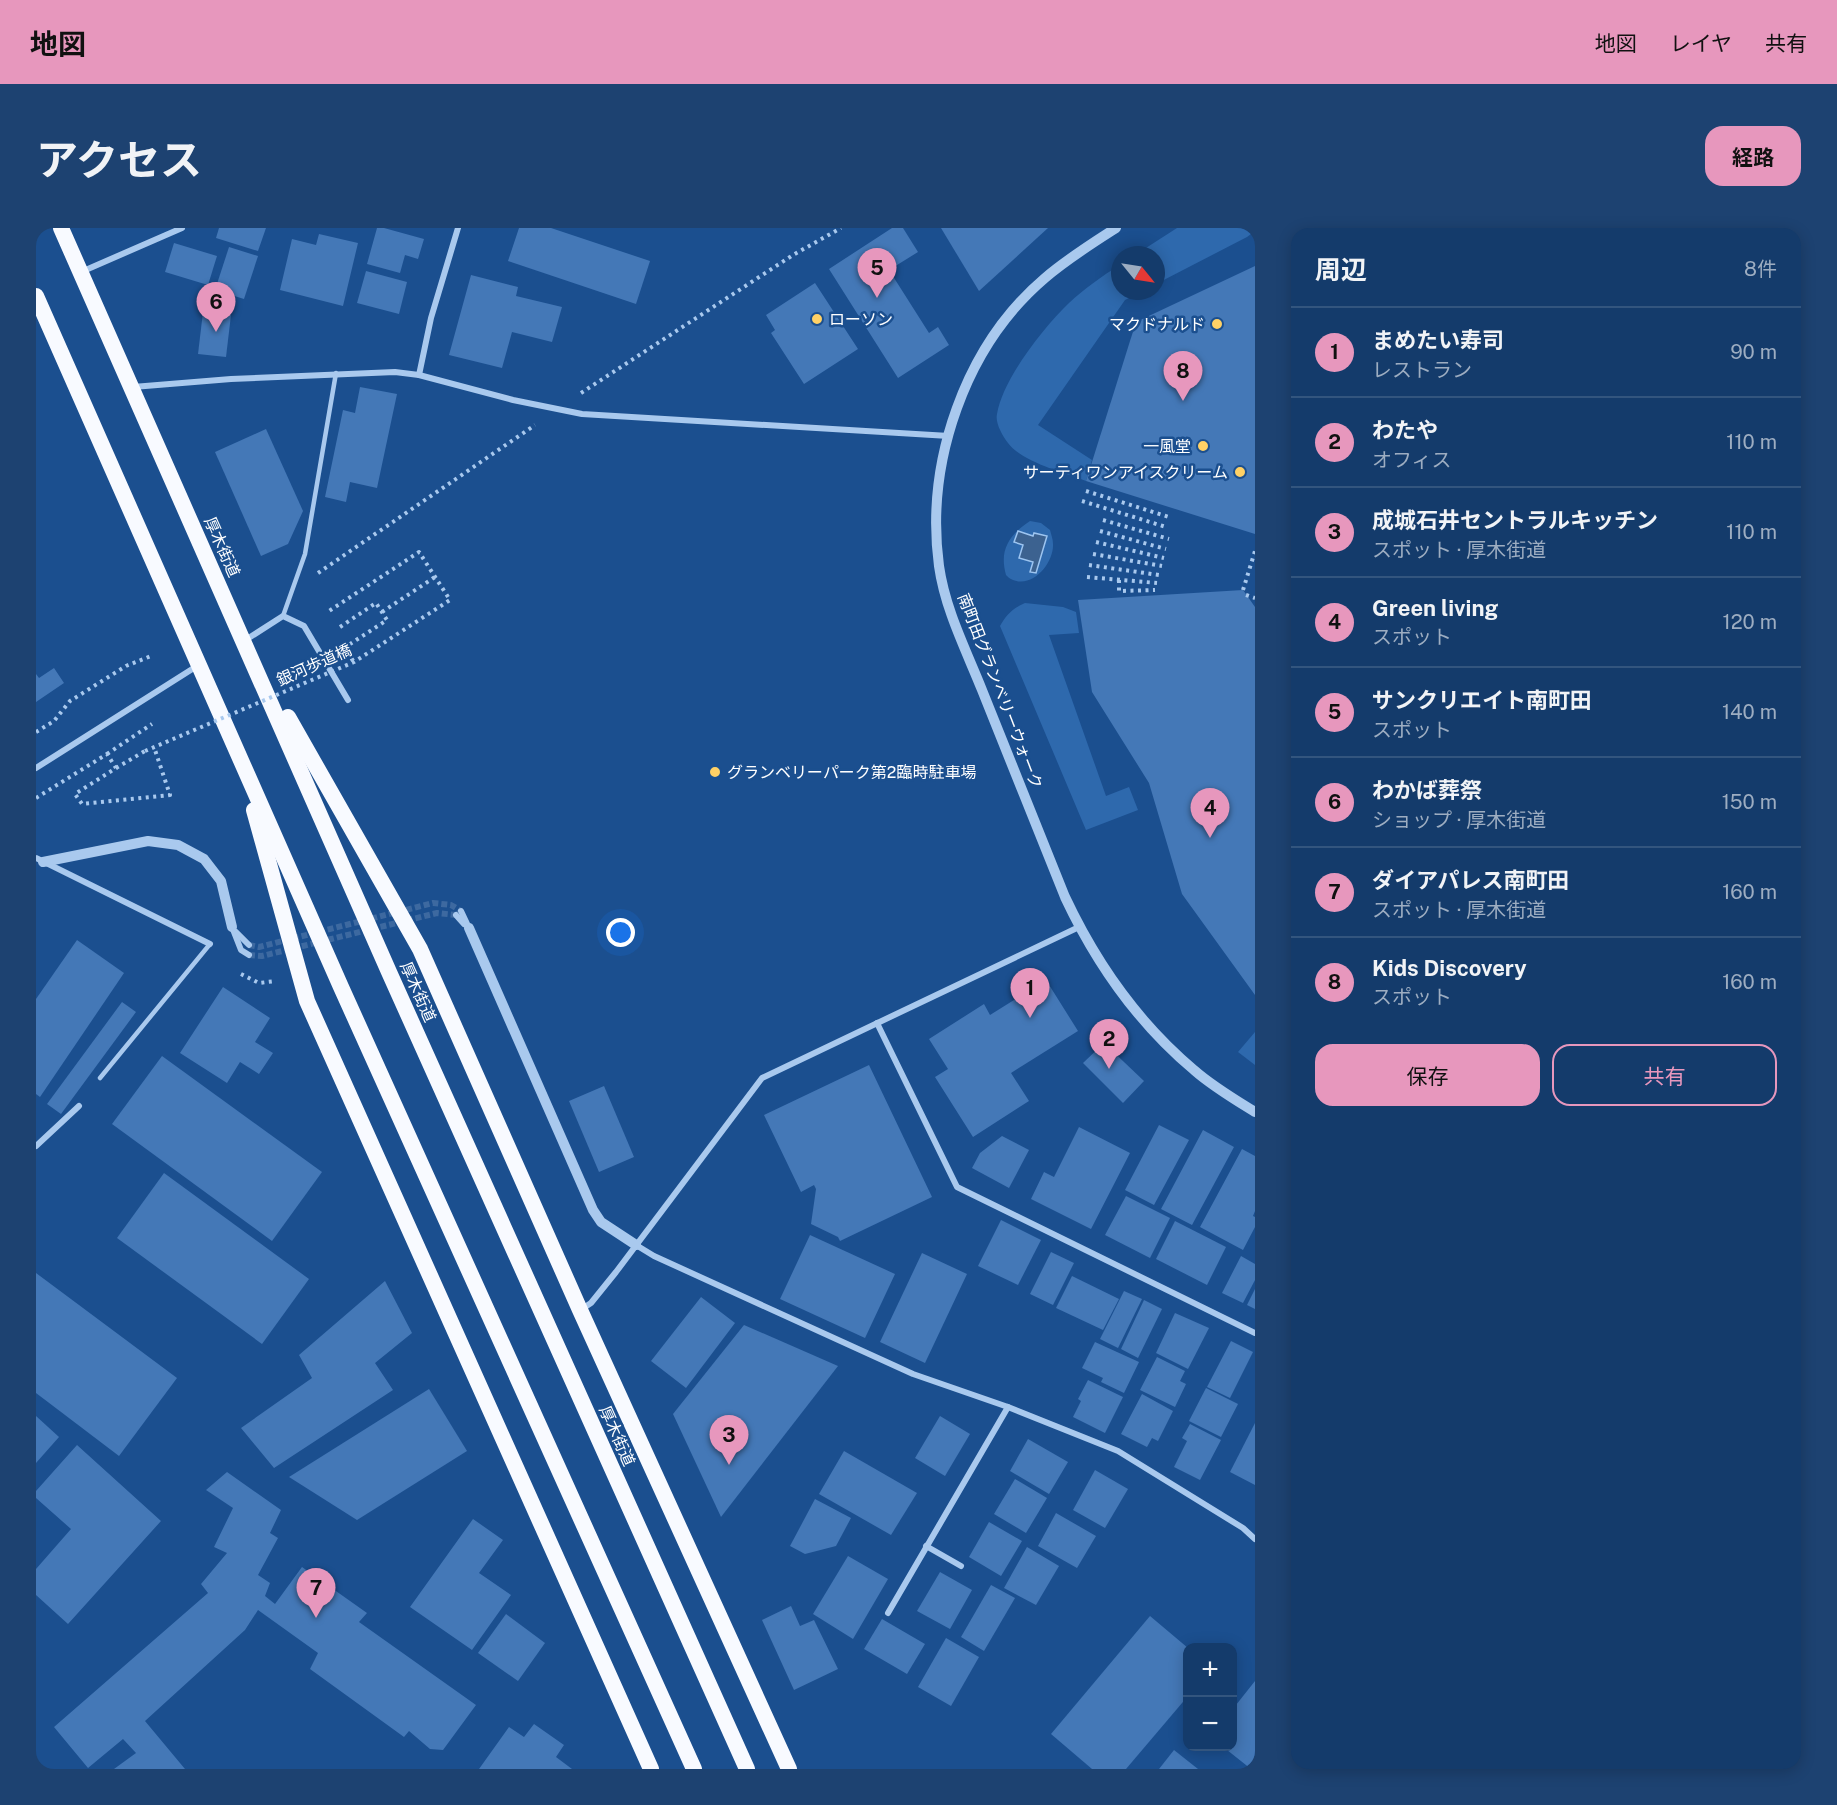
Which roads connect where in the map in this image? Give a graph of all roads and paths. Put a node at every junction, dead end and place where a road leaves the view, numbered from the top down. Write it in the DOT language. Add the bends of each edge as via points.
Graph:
graph roads {
  1 [pos="61,228"];
  2 [pos="182,228"];
  3 [pos="458,228"];
  4 [pos="1116,228"];
  5 [pos="81,272"];
  6 [pos="36,296"];
  7 [pos="336,373"];
  8 [pos="419,375"];
  9 [pos="131,387"];
  10 [pos="949,436"];
  11 [pos="1086,491"];
  12 [pos="1082,501"];
  13 [pos="1169,517"];
  14 [pos="1103,520"];
  15 [pos="1166,527"];
  16 [pos="1100,531"];
  17 [pos="1169,539"];
  18 [pos="1096,542"];
  19 [pos="1166,549"];
  20 [pos="1255,551"];
  21 [pos="1093,554"];
  22 [pos="1164,558"];
  23 [pos="1089,565"];
  24 [pos="1162,566"];
  25 [pos="1159,575"];
  26 [pos="435,577"];
  27 [pos="1087,577"];
  28 [pos="1119,580"];
  29 [pos="1157,583"];
  30 [pos="1155,590"];
  31 [pos="1243,590"];
  32 [pos="1246,595"];
  33 [pos="1255,598"];
  34 [pos="328,611"];
  35 [pos="382,612"];
  36 [pos="284,616"];
  37 [pos="340,627"];
  38 [pos="244,641"];
  39 [pos="151,656"];
  40 [pos="354,662"];
  41 [pos="200,664"];
  42 [pos="348,700"];
  43 [pos="152,724"];
  44 [pos="36,732"];
  45 [pos="154,747"];
  46 [pos="238,752"];
  47 [pos="107,754"];
  48 [pos="36,768"];
  49 [pos="116,768"];
  50 [pos="36,798"];
  51 [pos="39,860"];
  52 [pos="458,913"];
  53 [pos="232,927"];
  54 [pos="1079,927"];
  55 [pos="469,928"];
  56 [pos="210,944"];
  57 [pos="249,945"];
  58 [pos="249,956"];
  59 [pos="877,1023"];
  60 [pos="100,1078"];
  61 [pos="79,1106"];
  62 [pos="1255,1112"];
  63 [pos="36,1146"];
  64 [pos="636,1245"];
  65 [pos="580,1310"];
  66 [pos="1255,1334"];
  67 [pos="1008,1407"];
  68 [pos="1255,1539"];
  69 [pos="926,1546"];
  70 [pos="961,1566"];
  71 [pos="888,1613"];
  72 [pos="651,1769"];
  73 [pos="694,1769"];
  74 [pos="747,1769"];
  75 [pos="789,1769"];
  1 -- 5 [label="highway, 厚木街道"];
  2 -- 5 [label="street"];
  3 -- 8 [label="street" via="431,318"];
  4 -- 10 [label="street, 南町田グランベリーウォーク" via="1044,279 1015,309 977,365 958,404"];
  5 -- 9 [label="highway, 厚木街道"];
  6 -- 41 [label="highway"];
  7 -- 8 [label="street"];
  7 -- 9 [label="street"];
  7 -- 36 [label="lane" via="305,554"];
  8 -- 10 [label="street" via="582,414"];
  9 -- 38 [label="highway, 厚木街道"];
  10 -- 54 [label="street, 南町田グランベリーウォーク" via="937,510 943,584"];
  11 -- 13 [label="path"];
  12 -- 15 [label="path"];
  14 -- 17 [label="path"];
  16 -- 19 [label="path"];
  18 -- 22 [label="path"];
  20 -- 31 [label="path"];
  21 -- 24 [label="path"];
  23 -- 25 [label="path"];
  26 -- 34 [label="path, 銀河歩道橋, bridge" via="419,552"];
  26 -- 35 [label="path"];
  26 -- 40 [label="path, 銀河歩道橋, bridge" via="450,600"];
  27 -- 28 [label="path"];
  28 -- 29 [label="path"];
  28 -- 30 [label="path" via="1119,591"];
  32 -- 33 [label="path"];
  35 -- 37 [label="path" via="376,603"];
  35 -- 40 [label="path" via="387,620 344,648"];
  36 -- 38 [label="street"];
  36 -- 42 [label="street" via="304,626"];
  38 -- 65 [label="highway" via="420,949"];
  38 -- 74 [label="highway, 厚木街道"];
  39 -- 44 [label="path" via="126,666 70,701 54,721"];
  40 -- 45 [label="path, 銀河歩道橋, bridge"];
  41 -- 46 [label="highway"];
  41 -- 48 [label="street"];
  43 -- 47 [label="path"];
  45 -- 49 [label="path, 銀河歩道橋, bridge"];
  45 -- 49 [label="path" via="170,795 82,804 75,794"];
  46 -- 72 [label="highway" via="307,1001"];
  46 -- 73 [label="highway"];
  47 -- 49 [label="path"];
  47 -- 50 [label="path"];
  51 -- 53 [label="street" via="148,841 178,845 204,859 221,881"];
  51 -- 56 [label="street"];
  52 -- 55 [label="street"];
  53 -- 57 [label="street"];
  53 -- 58 [label="street" via="240,950"];
  54 -- 59 [label="street"];
  54 -- 62 [label="street, 南町田グランベリーウォーク" via="1111,980 1157,1036 1194,1071"];
  55 -- 64 [label="street" via="592,1210 602,1222"];
  56 -- 60 [label="lane"];
  59 -- 64 [label="street" via="762,1078"];
  59 -- 66 [label="street" via="957,1187"];
  61 -- 63 [label="street"];
  64 -- 65 [label="street" via="591,1303"];
  64 -- 67 [label="street" via="914,1374"];
  65 -- 75 [label="highway"];
  67 -- 68 [label="street" via="1118,1451"];
  67 -- 69 [label="street"];
  69 -- 70 [label="street"];
  69 -- 71 [label="street"];
}
